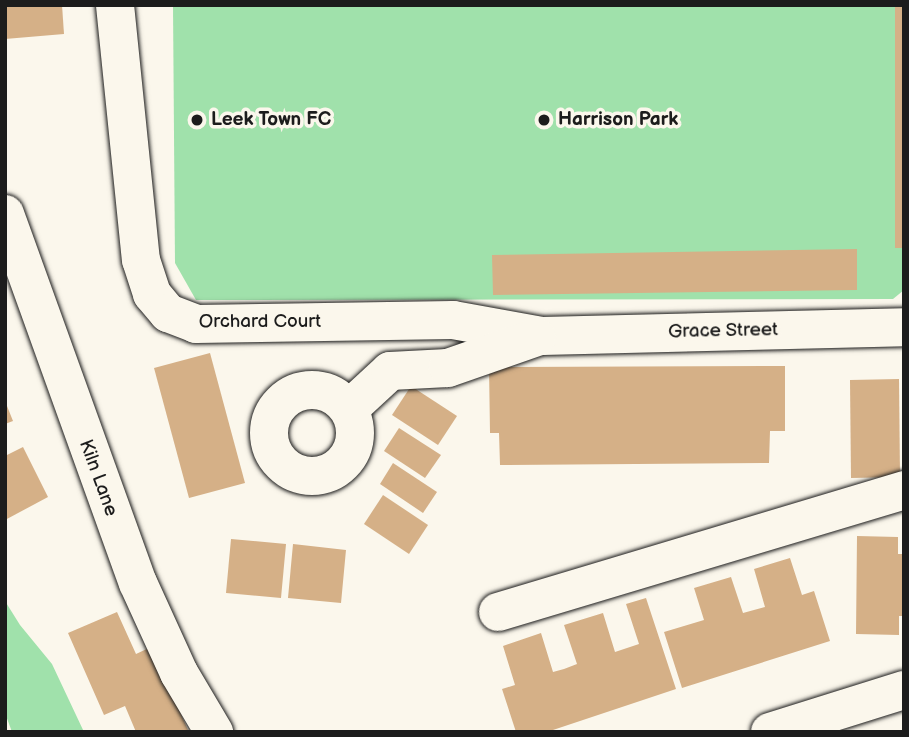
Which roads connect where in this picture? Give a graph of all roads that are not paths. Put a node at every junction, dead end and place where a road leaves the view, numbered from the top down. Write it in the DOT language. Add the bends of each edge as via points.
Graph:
graph roads {
  1 [pos="115,5"];
  2 [pos="5,214"];
  3 [pos="904,327"];
  4 [pos="542,336"];
  5 [pos="349,408"];
  6 [pos="904,490"];
  7 [pos="498,611"];
  8 [pos="904,690"];
  9 [pos="214,732"];
  10 [pos="770,732"];
  1 -- 4 [label="street, Orchard Court" via="141,260 152,293 168,313 196,324 453,320"];
  2 -- 9 [label="street, Kiln Lane" via="138,583 179,673"];
  3 -- 4 [label="street, Grace Street"];
  4 -- 5 [label="street" via="448,368 390,371"];
  6 -- 7 [label="street"];
  8 -- 10 [label="street"];
}
